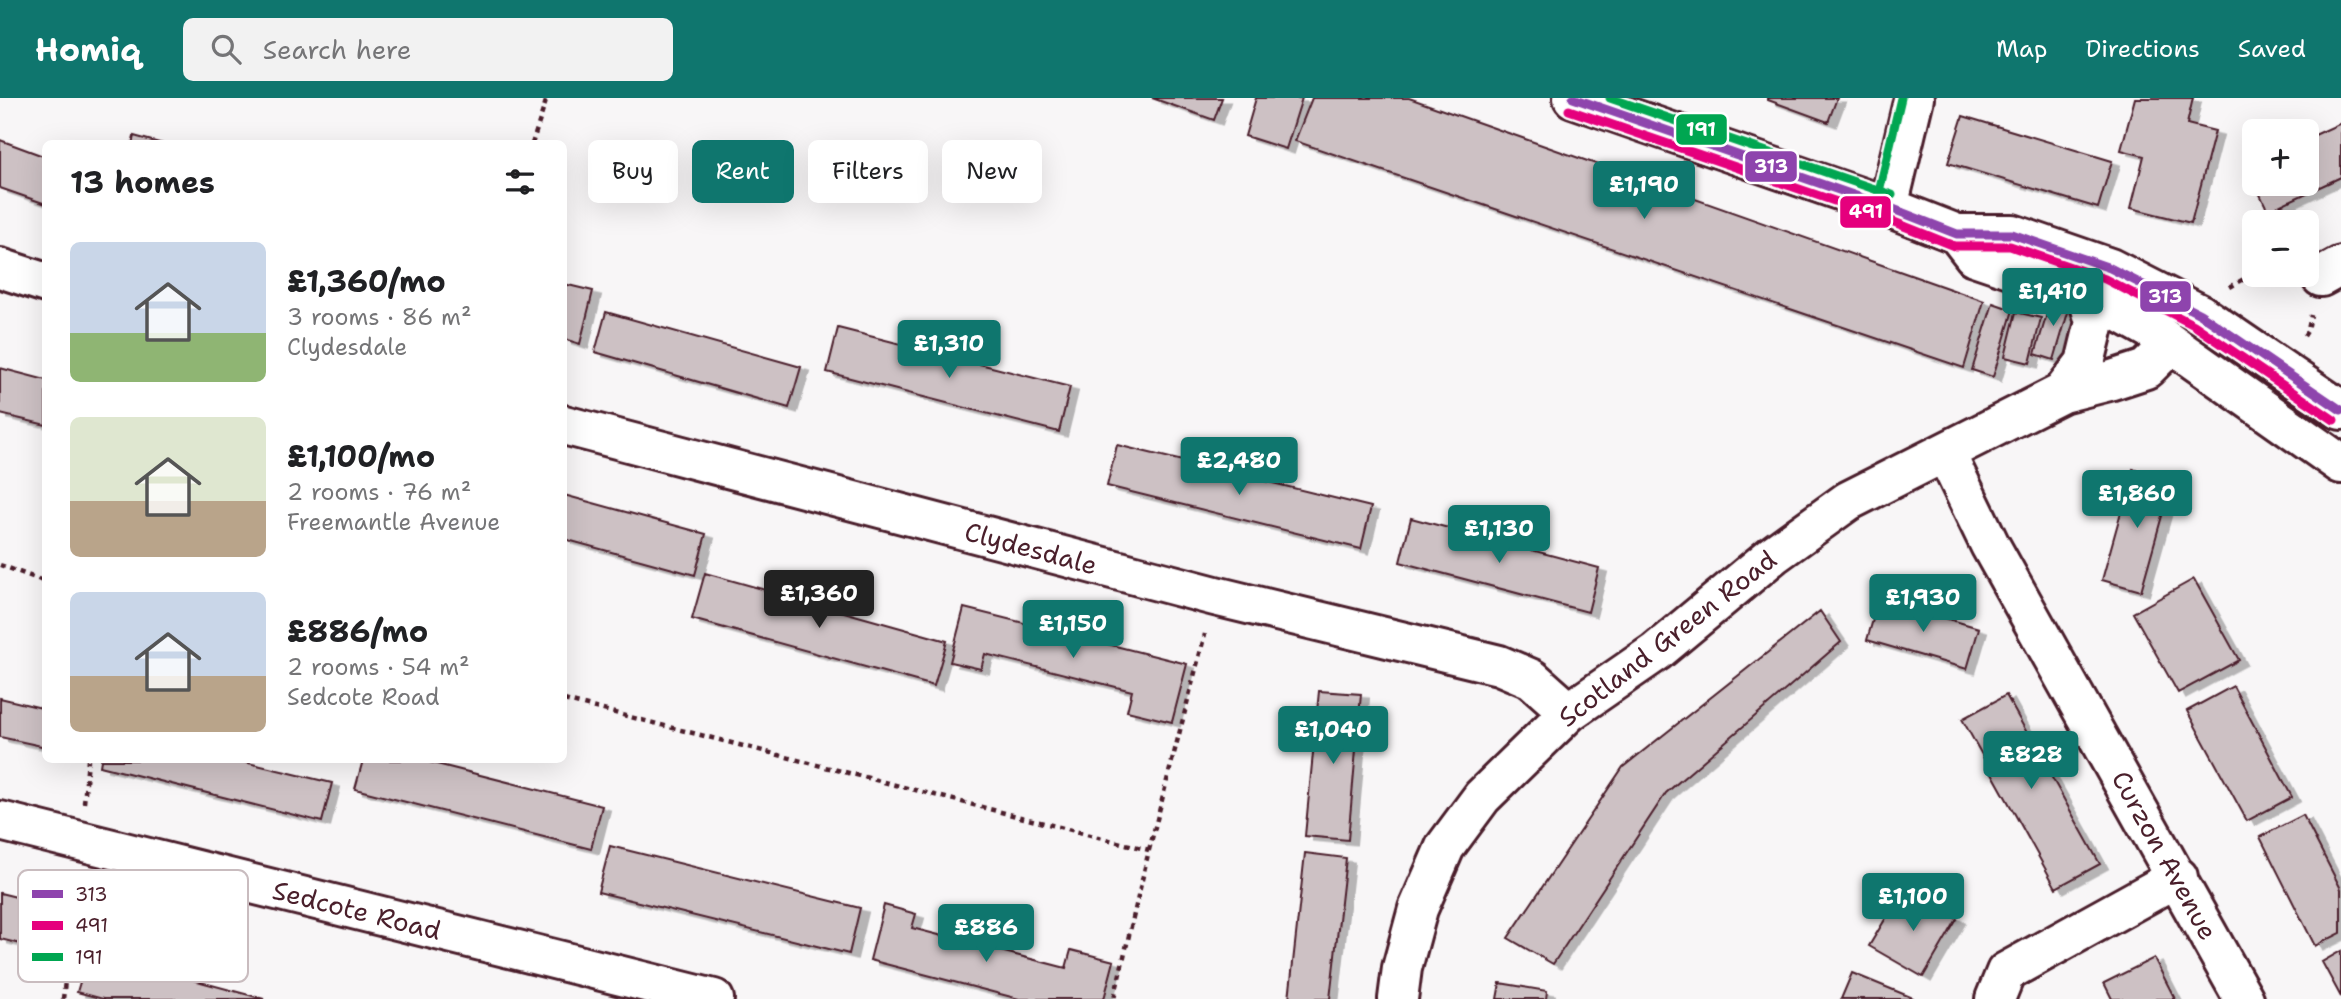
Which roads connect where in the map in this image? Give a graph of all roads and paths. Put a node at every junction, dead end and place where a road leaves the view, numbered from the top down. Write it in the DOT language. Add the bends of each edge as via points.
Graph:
graph roads {
  1 [pos="547,98"];
  2 [pos="1573,98"];
  3 [pos="1912,110"];
  4 [pos="533,140"];
  5 [pos="1888,206"];
  6 [pos="0,268"];
  7 [pos="2331,272"];
  8 [pos="2098,281"];
  9 [pos="2242,281"];
  10 [pos="42,282"];
  11 [pos="2220,287"];
  12 [pos="2170,345"];
  13 [pos="2281,369"];
  14 [pos="2062,393"];
  15 [pos="2341,410"];
  16 [pos="567,426"];
  17 [pos="1945,452"];
  18 [pos="2341,464"];
  19 [pos="0,565"];
  20 [pos="42,581"];
  21 [pos="1215,596"];
  22 [pos="567,701"];
  23 [pos="1569,712"];
  24 [pos="0,821"];
  25 [pos="80,841"];
  26 [pos="1149,850"];
  27 [pos="77,870"];
  28 [pos="196,870"];
  29 [pos="2178,877"];
  30 [pos="248,883"];
  31 [pos="714,999"];
  32 [pos="1114,999"];
  33 [pos="1398,999"];
  34 [pos="1995,999"];
  35 [pos="2244,999"];
  1 -- 4 [label="path"];
  2 -- 5 [label="street"];
  3 -- 5 [label="street"];
  5 -- 8 [label="street" via="1957,234 2012,234"];
  6 -- 10 [label="street"];
  7 -- 13 [label="path" via="2308,330"];
  8 -- 12 [label="street" via="2178,321 2178,333"];
  8 -- 13 [label="street" via="2200,314"];
  8 -- 14 [label="street, Scotland Green Road" via="2095,323 2085,363"];
  9 -- 11 [label="path"];
  12 -- 14 [label="street, Scotland Green Road" via="2146,369"];
  12 -- 18 [label="street"];
  13 -- 15 [label="street"];
  14 -- 17 [label="street, Scotland Green Road"];
  16 -- 21 [label="street, Clydesdale"];
  17 -- 23 [label="street, Scotland Green Road" via="1821,519 1656,652"];
  17 -- 29 [label="street, Curzon Avenue" via="1990,545"];
  19 -- 20 [label="path"];
  21 -- 23 [label="street, Clydesdale" via="1499,665 1532,679"];
  21 -- 26 [label="path"];
  22 -- 26 [label="path"];
  23 -- 33 [label="street, Scotland Green Road" via="1482,797 1445,847 1418,909"];
  24 -- 25 [label="street, Sedcote Road"];
  25 -- 27 [label="path"];
  25 -- 28 [label="street, Sedcote Road"];
  26 -- 32 [label="path"];
  29 -- 34 [label="street" via="2006,972"];
  29 -- 35 [label="street, Curzon Avenue"];
  30 -- 31 [label="street, Sedcote Road"];
}
